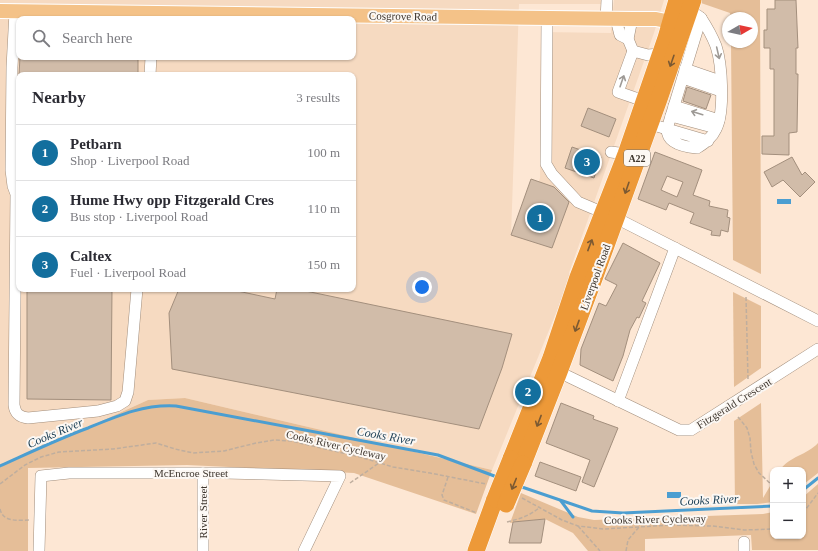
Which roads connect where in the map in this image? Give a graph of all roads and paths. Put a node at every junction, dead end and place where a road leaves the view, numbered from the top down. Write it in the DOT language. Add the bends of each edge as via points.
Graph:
graph roads {
  1 [pos="607,0"];
  2 [pos="0,12"];
  3 [pos="15,12"];
  4 [pos="686,13"];
  5 [pos="153,16"];
  6 [pos="356,17"];
  7 [pos="547,18"];
  8 [pos="611,19"];
  9 [pos="632,19"];
  10 [pos="628,39"];
  11 [pos="633,51"];
  12 [pos="660,54"];
  13 [pos="151,60"];
  14 [pos="150,72"];
  15 [pos="684,73"];
  16 [pos="721,86"];
  17 [pos="644,101"];
  18 [pos="673,111"];
  19 [pos="650,124"];
  20 [pos="718,124"];
  21 [pos="667,129"];
  22 [pos="16,191"];
  23 [pos="609,215"];
  24 [pos="675,248"];
  25 [pos="16,292"];
  26 [pos="137,292"];
  27 [pos="746,297"];
  28 [pos="818,321"];
  29 [pos="818,349"];
  30 [pos="559,372"];
  31 [pos="748,379"];
  32 [pos="618,401"];
  33 [pos="738,417"];
  34 [pos="517,461"];
  35 [pos="379,463"];
  36 [pos="203,472"];
  37 [pos="448,477"];
  38 [pos="350,483"];
  39 [pos="770,483"];
  40 [pos="0,484"];
  41 [pos="818,493"];
  42 [pos="502,496"];
  43 [pos="540,508"];
  44 [pos="806,509"];
  45 [pos="0,510"];
  46 [pos="478,513"];
  47 [pos="40,520"];
  48 [pos="507,522"];
  49 [pos="578,526"];
  50 [pos="639,527"];
  51 [pos="770,529"];
  52 [pos="39,551"];
  53 [pos="203,551"];
  54 [pos="304,551"];
  55 [pos="476,551"];
  56 [pos="489,551"];
  57 [pos="600,551"];
  58 [pos="626,551"];
  1 -- 8 [label="street"];
  2 -- 3 [label="main road, Cosgrove Road"];
  3 -- 5 [label="main road, Cosgrove Road"];
  3 -- 22 [label="street" via="11,170"];
  4 -- 9 [label="main road, Cosgrove Road" via="656,19"];
  4 -- 12 [label="highway, Liverpool Road / A22"];
  4 -- 15 [label="street"];
  4 -- 16 [label="street, one-way" via="709,30 719,60"];
  4 -- 19 [label="highway, Liverpool Road / A22, one-way"];
  6 -- 7 [label="main road, Cosgrove Road"];
  7 -- 8 [label="main road, Cosgrove Road"];
  7 -- 23 [label="street" via="546,164 578,202"];
  8 -- 9 [label="main road, Cosgrove Road"];
  8 -- 10 [label="street" via="620,35"];
  9 -- 10 [label="street"];
  10 -- 11 [label="street"];
  11 -- 12 [label="street" via="648,55"];
  17 -- 11 [label="street, one-way" via="618,92"];
  12 -- 17 [label="highway, Liverpool Road / A22"];
  13 -- 14 [label="street"];
  15 -- 16 [label="street"];
  15 -- 18 [label="street"];
  16 -- 20 [label="street" via="722,113"];
  17 -- 23 [label="highway, Liverpool Road / A22" via="618,153"];
  20 -- 18 [label="street, one-way"];
  18 -- 21 [label="street"];
  19 -- 21 [label="street"];
  19 -- 23 [label="highway, Liverpool Road / A22, one-way"];
  20 -- 21 [label="street" via="708,141"];
  23 -- 24 [label="street"];
  23 -- 30 [label="highway, Liverpool Road / A22, one-way"];
  34 -- 23 [label="highway, Liverpool Road / A22, one-way" via="578,277"];
  24 -- 28 [label="street"];
  24 -- 32 [label="street"];
  25 -- 26 [label="street" via="14,409 19,416 28,418 98,410 117,406 125,401 129,387"];
  27 -- 31 [label="path"];
  29 -- 32 [label="street, Fitzgerald Crescent" via="691,430 679,430"];
  30 -- 32 [label="street, Fitzgerald Crescent"];
  30 -- 34 [label="highway, Liverpool Road / A22, one-way"];
  33 -- 39 [label="path" via="747,428 754,464 759,474"];
  34 -- 42 [label="highway, Liverpool Road / A22, bridge"];
  35 -- 37 [label="path, Cooks River Cycleway"];
  35 -- 38 [label="path"];
  35 -- 40 [label="path, Cooks River Cycleway" via="291,441 256,442 224,451 193,453 156,443 113,449 59,452 25,465"];
  36 -- 47 [label="street, McEncroe Street" via="69,473 41,476"];
  36 -- 53 [label="street, River Street"];
  36 -- 54 [label="street, McEncroe Street" via="340,476"];
  37 -- 42 [label="path, Cooks River Cycleway"];
  37 -- 46 [label="path" via="442,495 444,500"];
  41 -- 44 [label="path"];
  42 -- 43 [label="path, Cooks River Cycleway"];
  42 -- 55 [label="highway, Liverpool Road / A22"];
  42 -- 56 [label="highway, Liverpool Road / A22"];
  43 -- 48 [label="path" via="527,516"];
  43 -- 49 [label="path, Cooks River Cycleway"];
  45 -- 47 [label="path" via="8,519"];
  47 -- 52 [label="street"];
  49 -- 50 [label="path, Cooks River Cycleway" via="604,529"];
  49 -- 57 [label="path"];
  50 -- 51 [label="path, Cooks River Cycleway" via="672,525"];
  50 -- 58 [label="path" via="628,540"];
}
